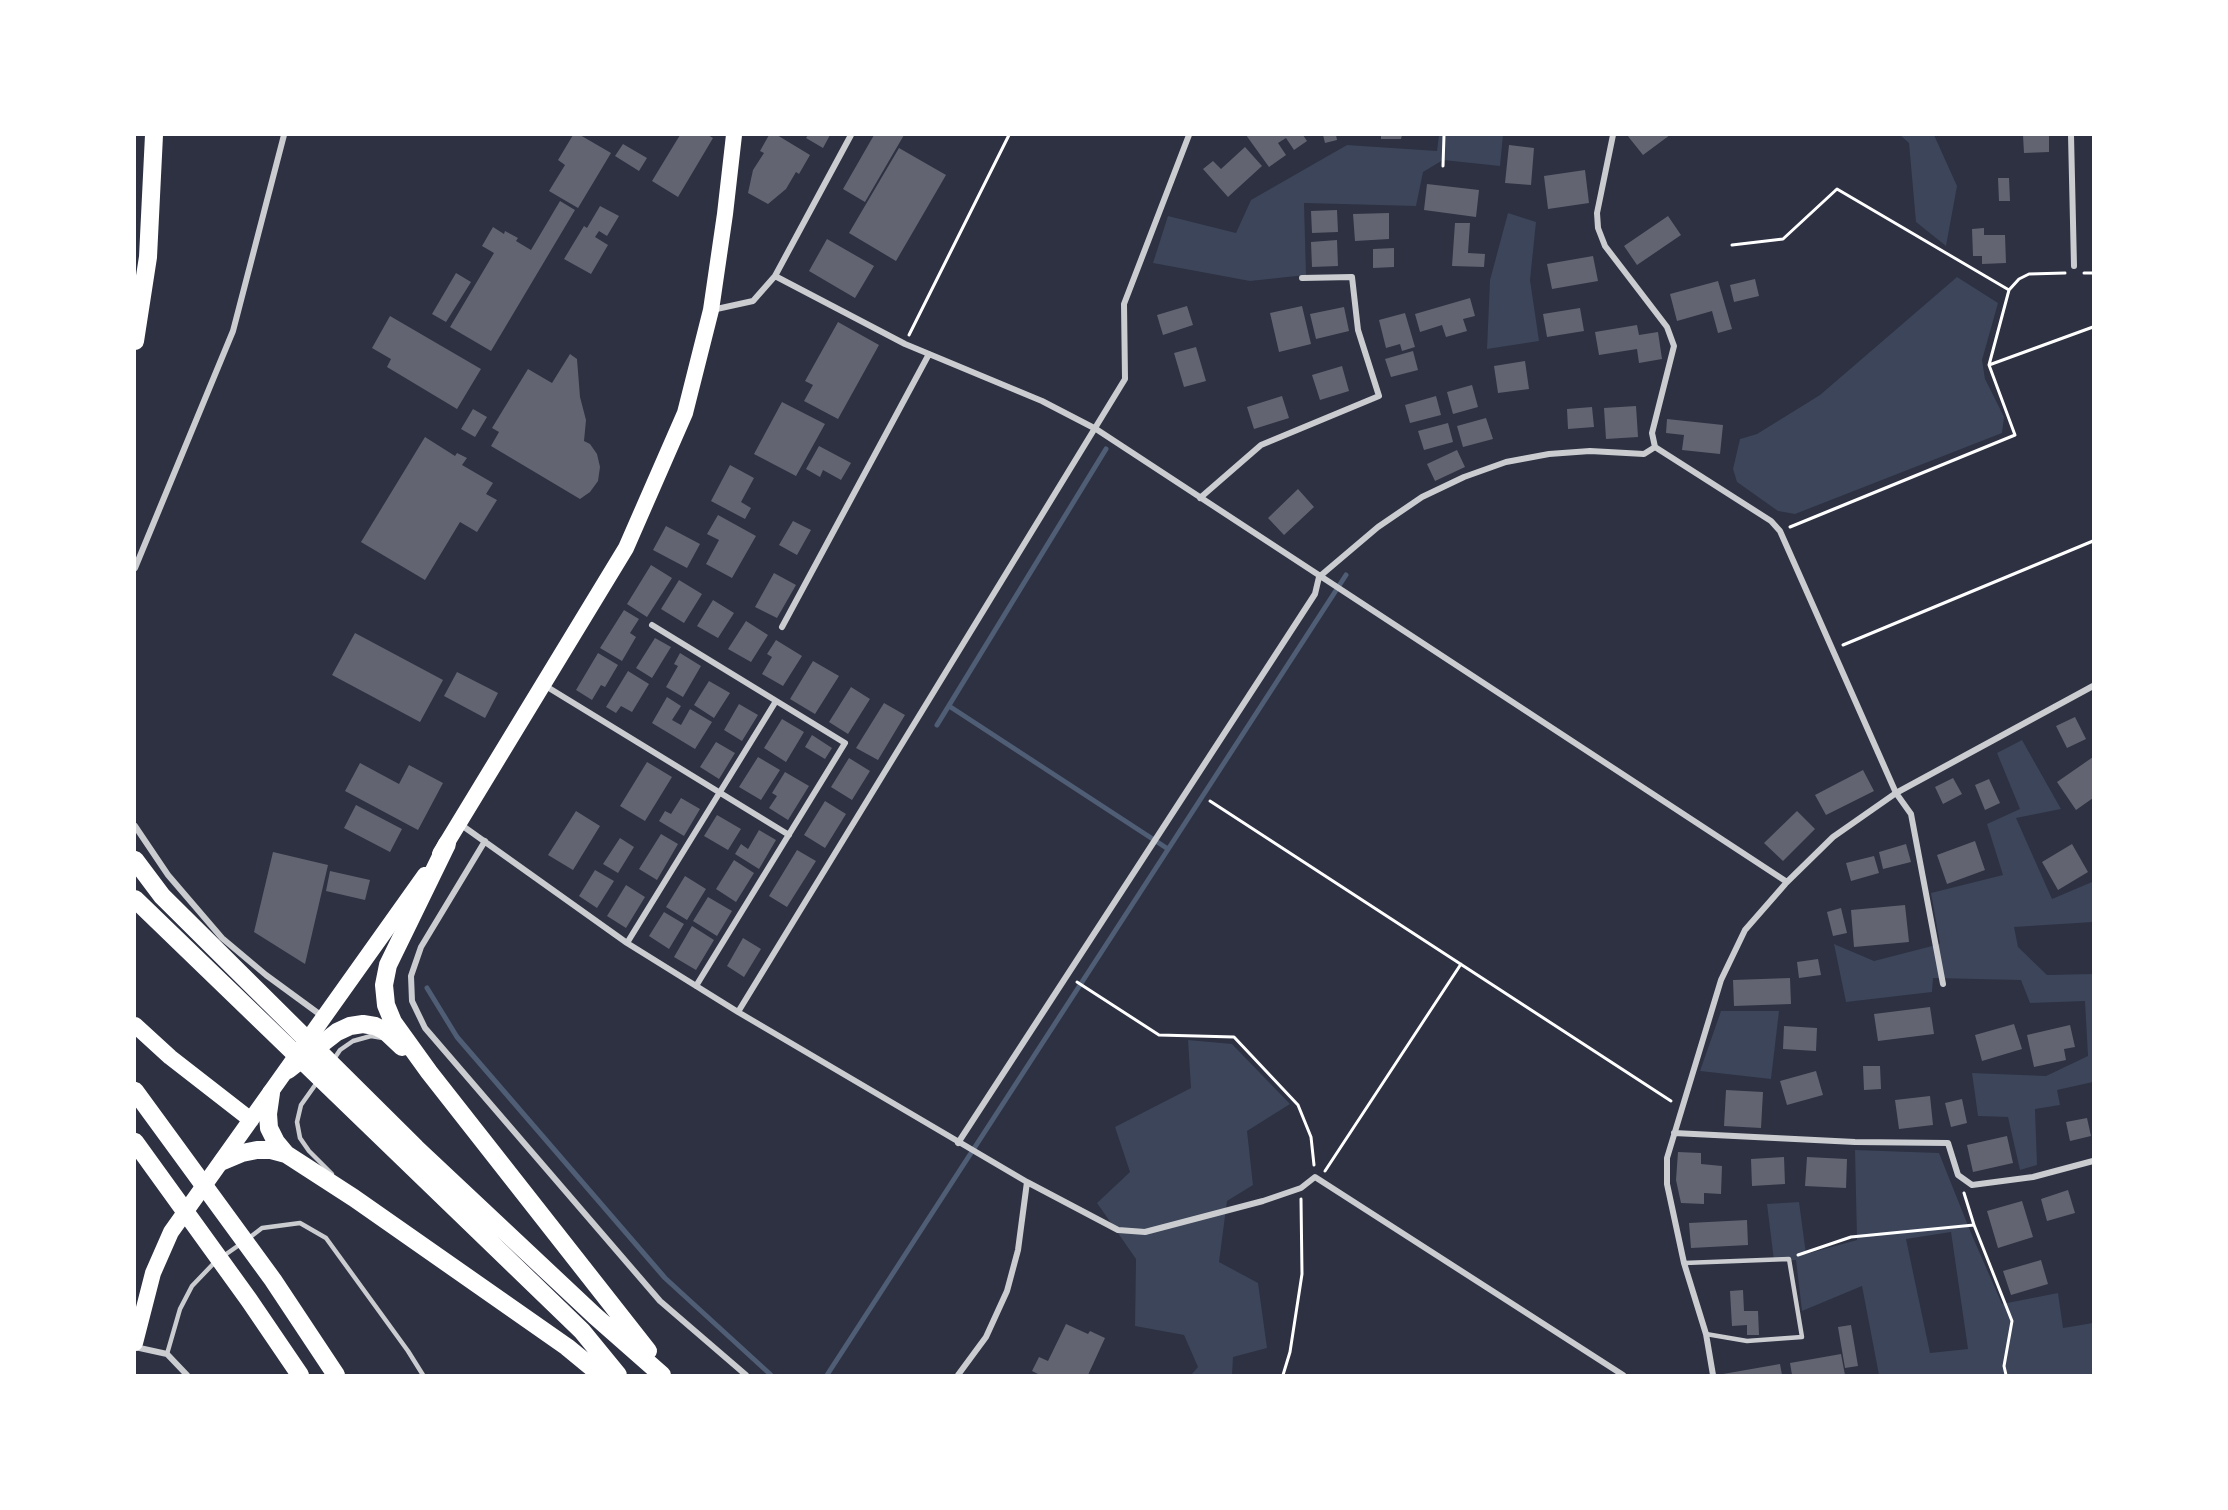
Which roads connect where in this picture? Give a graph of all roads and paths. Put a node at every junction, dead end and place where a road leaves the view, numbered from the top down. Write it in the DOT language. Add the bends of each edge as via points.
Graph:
graph roads {
  1 [pos="154,135"];
  2 [pos="284,135"];
  3 [pos="734,135"];
  4 [pos="851,135"];
  5 [pos="1009,135"];
  6 [pos="1189,135"];
  7 [pos="1444,135"];
  8 [pos="1613,135"];
  9 [pos="2071,135"];
  10 [pos="1443,166"];
  11 [pos="1732,245"];
  12 [pos="2074,266"];
  13 [pos="2072,273"];
  14 [pos="2082,273"];
  15 [pos="2093,273"];
  16 [pos="775,276"];
  17 [pos="1302,278"];
  18 [pos="2009,290"];
  19 [pos="711,310"];
  20 [pos="2093,327"];
  21 [pos="135,341"];
  22 [pos="905,344"];
  23 [pos="930,354"];
  24 [pos="1989,365"];
  25 [pos="1096,429"];
  26 [pos="1655,447"];
  27 [pos="1200,498"];
  28 [pos="1780,531"];
  29 [pos="2093,541"];
  30 [pos="135,568"];
  31 [pos="1319,576"];
  32 [pos="652,625"];
  33 [pos="782,627"];
  34 [pos="1833,650"];
  35 [pos="544,684"];
  36 [pos="2093,686"];
  37 [pos="776,701"];
  38 [pos="720,792"];
  39 [pos="1896,793"];
  40 [pos="1210,801"];
  41 [pos="460,824"];
  42 [pos="135,826"];
  43 [pos="789,835"];
  44 [pos="485,841"];
  45 [pos="447,844"];
  46 [pos="135,860"];
  47 [pos="1787,882"];
  48 [pos="135,899"];
  49 [pos="627,943"];
  50 [pos="1461,964"];
  51 [pos="1067,975"];
  52 [pos="1943,984"];
  53 [pos="696,986"];
  54 [pos="738,1012"];
  55 [pos="325,1018"];
  56 [pos="135,1025"];
  57 [pos="394,1039"];
  58 [pos="288,1070"];
  59 [pos="429,1072"];
  60 [pos="135,1091"];
  61 [pos="271,1093"];
  62 [pos="1678,1105"];
  63 [pos="251,1120"];
  64 [pos="1674,1133"];
  65 [pos="135,1142"];
  66 [pos="958,1143"];
  67 [pos="286,1154"];
  68 [pos="411,1154"];
  69 [pos="223,1161"];
  70 [pos="2093,1161"];
  71 [pos="1958,1174"];
  72 [pos="1315,1177"];
  73 [pos="1027,1182"];
  74 [pos="1301,1188"];
  75 [pos="354,1198"];
  76 [pos="1974,1225"];
  77 [pos="1789,1259"];
  78 [pos="1684,1263"];
  79 [pos="273,1280"];
  80 [pos="1706,1334"];
  81 [pos="135,1345"];
  82 [pos="167,1354"];
  83 [pos="187,1375"];
  84 [pos="300,1375"];
  85 [pos="336,1375"];
  86 [pos="344,1375"];
  87 [pos="423,1375"];
  88 [pos="601,1375"];
  89 [pos="618,1375"];
  90 [pos="662,1375"];
  91 [pos="667,1375"];
  92 [pos="746,1375"];
  93 [pos="958,1375"];
  94 [pos="1283,1375"];
  95 [pos="1623,1375"];
  96 [pos="1713,1375"];
  97 [pos="2006,1375"];
  1 -- 21 [label="highway" via="148,257"];
  2 -- 30 [label="street" via="233,331"];
  3 -- 19 [label="highway"];
  4 -- 16 [label="street"];
  5 -- 22 [label="path"];
  6 -- 25 [label="street" via="1124,304 1125,379"];
  7 -- 10 [label="path"];
  8 -- 26 [label="street" via="1597,213 1598,228 1605,246 1667,327 1674,346 1652,433"];
  9 -- 12 [label="street"];
  11 -- 18 [label="path" via="1783,239 1837,189"];
  13 -- 18 [label="path" via="2029,274"];
  14 -- 15 [label="path"];
  16 -- 19 [label="street" via="753,301"];
  16 -- 22 [label="street"];
  17 -- 27 [label="street" via="1352,278 1358,330 1379,396 1261,445"];
  18 -- 24 [label="path"];
  19 -- 35 [label="highway" via="685,413 626,548"];
  20 -- 24 [label="path"];
  22 -- 23 [label="street"];
  23 -- 25 [label="street" via="1042,400"];
  23 -- 33 [label="street"];
  24 -- 28 [label="path" via="2015,435"];
  25 -- 27 [label="street"];
  25 -- 54 [label="street"];
  26 -- 28 [label="street" via="1771,521"];
  26 -- 31 [label="street" via="1644,454 1549,454 1506,462 1464,477 1422,497"];
  27 -- 31 [label="street"];
  28 -- 34 [label="street"];
  29 -- 34 [label="path"];
  31 -- 47 [label="street"];
  31 -- 51 [label="street" via="1315,594"];
  32 -- 37 [label="street"];
  34 -- 39 [label="street"];
  35 -- 38 [label="street"];
  35 -- 41 [label="highway"];
  36 -- 39 [label="street"];
  37 -- 38 [label="street"];
  37 -- 43 [label="street" via="846,743"];
  38 -- 43 [label="street"];
  38 -- 49 [label="street"];
  39 -- 47 [label="street" via="1833,837"];
  39 -- 52 [label="street" via="1911,814"];
  40 -- 50 [label="path"];
  41 -- 44 [label="street"];
  41 -- 45 [label="highway"];
  42 -- 55 [label="street" via="168,875 222,938"];
  43 -- 53 [label="street"];
  44 -- 49 [label="street"];
  44 -- 92 [label="street" via="421,947 411,976 412,1001 425,1028 660,1301"];
  45 -- 55 [label="highway"];
  45 -- 59 [label="highway" via="388,965 384,985 393,1022"];
  46 -- 68 [label="highway" via="162,897"];
  47 -- 64 [label="street" via="1745,930 1721,980"];
  48 -- 68 [label="highway"];
  49 -- 53 [label="street"];
  50 -- 62 [label="path"];
  50 -- 72 [label="path" via="1324,1172"];
  51 -- 66 [label="street"];
  51 -- 72 [label="path" via="1160,1035 1234,1037 1298,1106 1311,1137"];
  53 -- 54 [label="street"];
  54 -- 66 [label="street"];
  55 -- 58 [label="highway"];
  56 -- 63 [label="highway"];
  57 -- 58 [label="highway" via="375,1026 350,1026"];
  57 -- 59 [label="highway"];
  57 -- 75 [label="lane" via="370,1036 340,1050 301,1105 297,1122 300,1138"];
  58 -- 61 [label="highway"];
  59 -- 91 [label="highway"];
  60 -- 79 [label="highway"];
  61 -- 63 [label="highway"];
  61 -- 67 [label="highway" via="269,1128"];
  63 -- 69 [label="highway"];
  64 -- 71 [label="street" via="1948,1143"];
  64 -- 78 [label="street" via="1667,1158 1667,1184"];
  65 -- 84 [label="highway"];
  66 -- 73 [label="street"];
  67 -- 69 [label="highway" via="257,1150"];
  67 -- 75 [label="highway"];
  68 -- 89 [label="highway" via="582,1331"];
  68 -- 90 [label="highway"];
  69 -- 81 [label="highway" via="171,1232 153,1273"];
  70 -- 71 [label="street" via="2033,1177 1972,1185"];
  71 -- 76 [label="path"];
  72 -- 74 [label="street"];
  72 -- 95 [label="street"];
  73 -- 74 [label="street" via="1118,1230 1146,1232 1263,1202"];
  73 -- 93 [label="street" via="1018,1250 1007,1291 986,1337"];
  74 -- 94 [label="path" via="1302,1274"];
  75 -- 88 [label="highway"];
  76 -- 77 [label="path" via="1851,1237"];
  76 -- 97 [label="path" via="2012,1321"];
  77 -- 78 [label="lane"];
  77 -- 80 [label="lane" via="1802,1337 1747,1341"];
  78 -- 80 [label="street"];
  79 -- 85 [label="highway"];
  79 -- 86 [label="highway"];
  80 -- 96 [label="street"];
  81 -- 82 [label="street"];
  82 -- 83 [label="street"];
  82 -- 87 [label="lane" via="180,1309 192,1286 218,1259 262,1228 300,1223 326,1238"];
}
